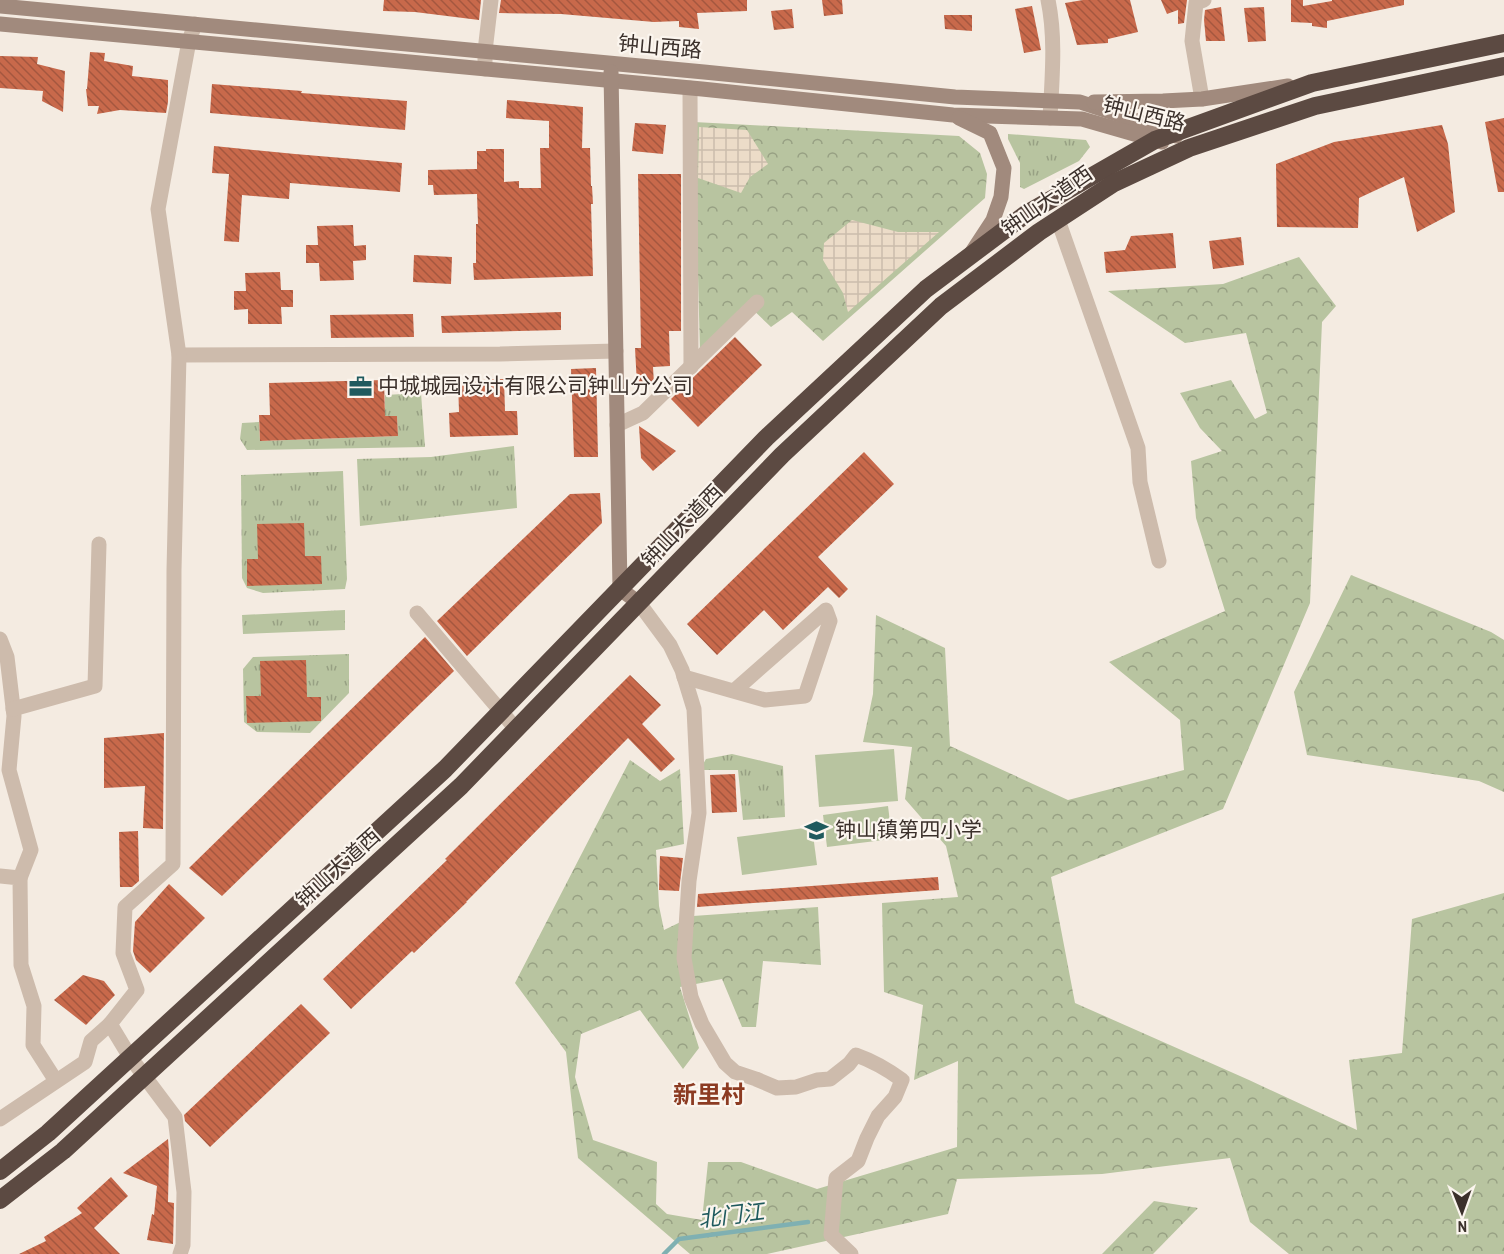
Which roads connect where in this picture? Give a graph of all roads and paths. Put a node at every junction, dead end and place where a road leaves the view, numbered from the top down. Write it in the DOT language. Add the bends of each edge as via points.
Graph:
graph roads {
  1 [pos="491,0"];
  2 [pos="1048,0"];
  3 [pos="1204,0"];
  4 [pos="0,6"];
  5 [pos="0,24"];
  6 [pos="195,24"];
  7 [pos="189,41"];
  8 [pos="1504,43"];
  9 [pos="485,51"];
  10 [pos="610,63"];
  11 [pos="1504,66"];
  12 [pos="485,69"];
  13 [pos="611,81"];
  14 [pos="1312,83"];
  15 [pos="690,88"];
  16 [pos="1202,99"];
  17 [pos="1051,101"];
  18 [pos="1080,102"];
  19 [pos="953,115"];
  20 [pos="1050,118"];
  21 [pos="1173,133"];
  22 [pos="1155,140"];
  23 [pos="1189,148"];
  24 [pos="1058,220"];
  25 [pos="969,256"];
  26 [pos="757,302"];
  27 [pos="616,351"];
  28 [pos="179,355"];
  29 [pos="691,367"];
  30 [pos="617,425"];
  31 [pos="99,543"];
  32 [pos="1159,561"];
  33 [pos="620,589"];
  34 [pos="639,603"];
  35 [pos="417,613"];
  36 [pos="0,639"];
  37 [pos="684,677"];
  38 [pos="734,691"];
  39 [pos="13,709"];
  40 [pos="501,712"];
  41 [pos="516,729"];
  42 [pos="0,876"];
  43 [pos="20,878"];
  44 [pos="110,1024"];
  45 [pos="130,1058"];
  46 [pos="145,1075"];
  47 [pos="56,1081"];
  48 [pos="0,1119"];
  49 [pos="0,1171"];
  50 [pos="0,1200"];
  51 [pos="180,1254"];
  52 [pos="851,1254"];
  1 -- 9 [label="street"];
  2 -- 17 [label="street" via="1053,54"];
  3 -- 16 [label="street" via="1196,3 1192,41"];
  4 -- 6 [label="main road, 钟山西路"];
  5 -- 7 [label="main road, 钟山西路"];
  6 -- 7 [label="street"];
  6 -- 9 [label="main road, 钟山西路"];
  7 -- 12 [label="main road, 钟山西路"];
  7 -- 28 [label="street" via="158,209"];
  8 -- 14 [label="highway, 钟山大道西"];
  9 -- 10 [label="main road, 钟山西路"];
  9 -- 12 [label="street"];
  10 -- 13 [label="main road"];
  10 -- 17 [label="main road, 钟山西路" via="955,98"];
  11 -- 23 [label="highway, 钟山大道西" via="1315,106"];
  12 -- 13 [label="main road, 钟山西路"];
  13 -- 15 [label="main road, 钟山西路"];
  13 -- 27 [label="main road"];
  14 -- 16 [label="main road"];
  14 -- 21 [label="highway, 钟山大道西"];
  15 -- 19 [label="main road, 钟山西路"];
  15 -- 29 [label="street"];
  16 -- 18 [label="main road"];
  17 -- 18 [label="main road, 钟山西路"];
  17 -- 20 [label="street"];
  18 -- 21 [label="main road, 钟山西路"];
  19 -- 20 [label="main road, 钟山西路"];
  19 -- 25 [label="main road" via="990,133 1004,168 1001,197 993,220"];
  20 -- 22 [label="main road, 钟山西路" via="1082,119"];
  21 -- 22 [label="highway, 钟山大道西"];
  21 -- 23 [label="main road, 钟山西路"];
  22 -- 23 [label="main road, 钟山西路"];
  22 -- 25 [label="highway, 钟山大道西" via="1026,214"];
  23 -- 24 [label="highway, 钟山大道西" via="1114,183"];
  24 -- 32 [label="street" via="1138,448 1140,482"];
  24 -- 34 [label="highway, 钟山大道西" via="941,306 782,455"];
  25 -- 33 [label="highway, 钟山大道西" via="926,289 766,438"];
  26 -- 29 [label="street"];
  27 -- 28 [label="street"];
  27 -- 30 [label="main road"];
  28 -- 44 [label="street" via="173,864 125,907 123,953 137,990"];
  29 -- 30 [label="street" via="643,413"];
  30 -- 33 [label="main road"];
  31 -- 39 [label="street" via="95,686"];
  33 -- 34 [label="main road"];
  33 -- 40 [label="highway, 钟山大道西"];
  34 -- 37 [label="street" via="670,645"];
  34 -- 41 [label="highway, 钟山大道西"];
  35 -- 40 [label="street"];
  36 -- 39 [label="street" via="7,657"];
  37 -- 38 [label="street"];
  37 -- 52 [label="street" via="694,709 699,813 684,958 691,997 702,1024 725,1063 735,1072 777,1088 830,1078 856,1055 902,1080 895,1097 878,1116 858,1161 836,1178 831,1235"];
  38 -- 38 [label="street" via="765,700 805,696 830,621 826,610"];
  39 -- 43 [label="street" via="9,770 31,850"];
  40 -- 41 [label="street"];
  40 -- 45 [label="highway, 钟山大道西" via="445,769"];
  41 -- 46 [label="highway, 钟山大道西" via="461,786"];
  42 -- 43 [label="street"];
  43 -- 47 [label="street" via="21,966 33,1006 33,1045"];
  44 -- 45 [label="street"];
  44 -- 47 [label="street" via="91,1041 85,1062"];
  45 -- 46 [label="street"];
  45 -- 49 [label="highway, 钟山大道西"];
  46 -- 50 [label="highway, 钟山大道西" via="63,1151"];
  46 -- 51 [label="street" via="176,1117 184,1192"];
  47 -- 48 [label="street"];
}
